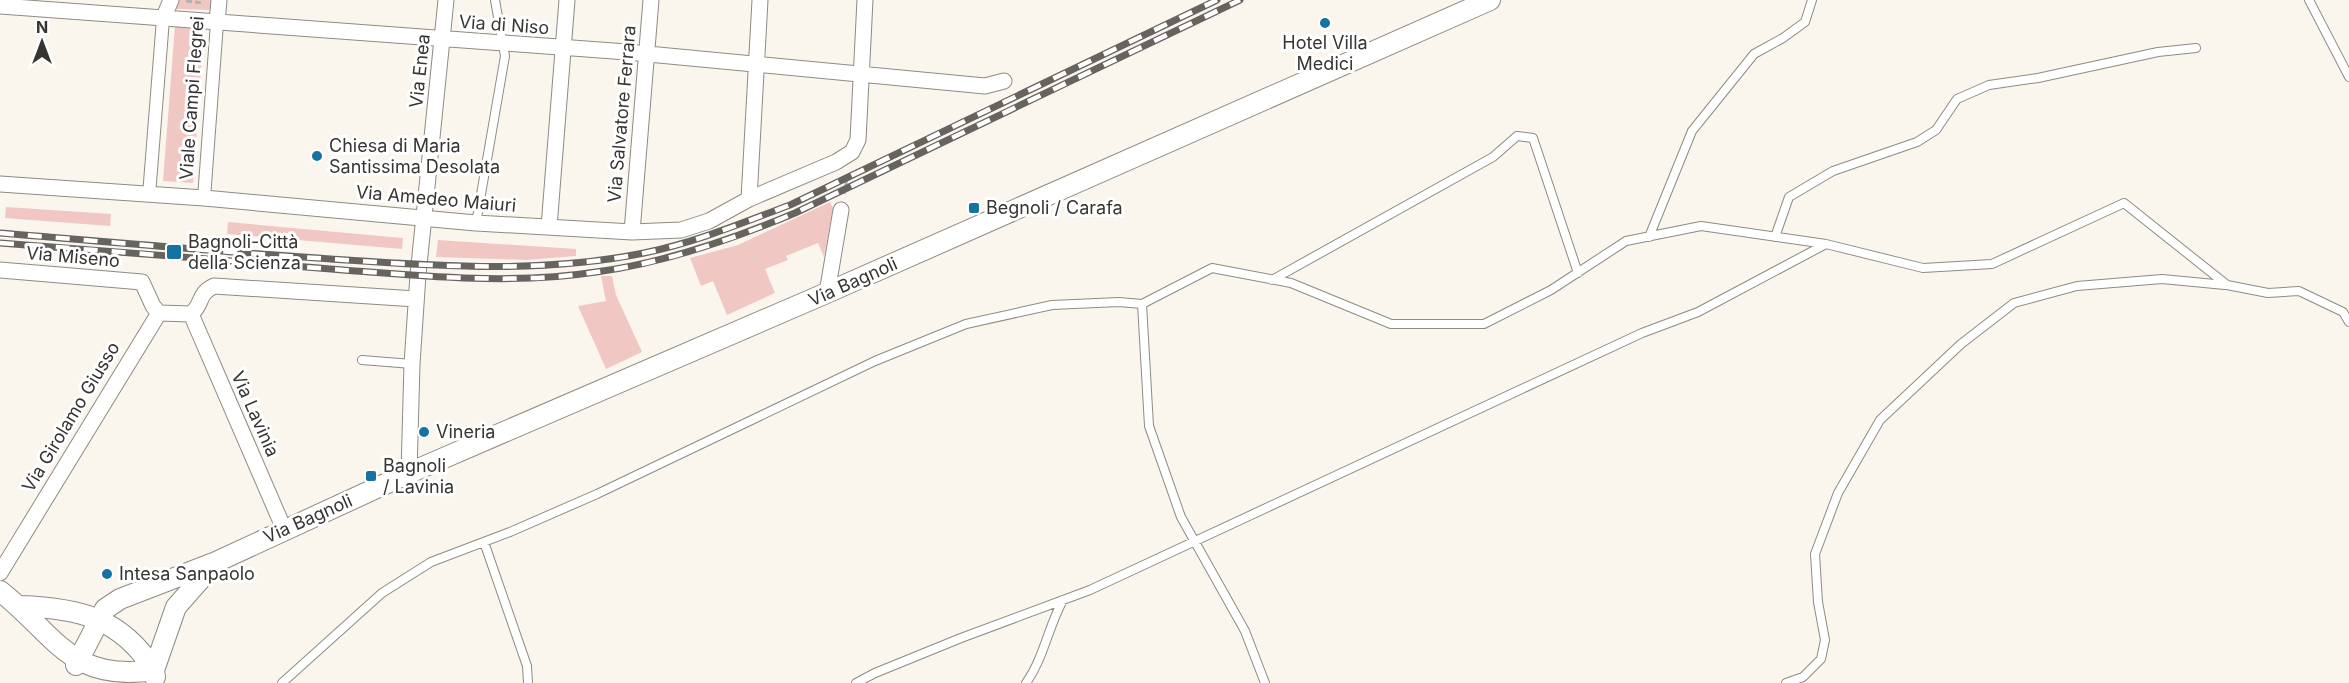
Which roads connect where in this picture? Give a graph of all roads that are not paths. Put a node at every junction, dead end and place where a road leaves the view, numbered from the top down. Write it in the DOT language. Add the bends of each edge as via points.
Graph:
graph roads {
  1 [pos="171,0"];
  2 [pos="446,0"];
  3 [pos="495,0"];
  4 [pos="567,0"];
  5 [pos="651,0"];
  6 [pos="760,0"];
  7 [pos="865,0"];
  8 [pos="1490,0"];
  9 [pos="1812,0"];
  10 [pos="2309,0"];
  11 [pos="215,2"];
  12 [pos="0,6"];
  13 [pos="163,19"];
  14 [pos="217,23"];
  15 [pos="443,39"];
  16 [pos="501,44"];
  17 [pos="2196,48"];
  18 [pos="563,49"];
  19 [pos="647,54"];
  20 [pos="756,65"];
  21 [pos="860,74"];
  22 [pos="2349,78"];
  23 [pos="1004,81"];
  24 [pos="0,184"];
  25 [pos="149,195"];
  26 [pos="204,198"];
  27 [pos="749,199"];
  28 [pos="841,210"];
  29 [pos="424,218"];
  30 [pos="476,223"];
  31 [pos="549,227"];
  32 [pos="632,232"];
  33 [pos="1649,237"];
  34 [pos="1774,237"];
  35 [pos="1826,244"];
  36 [pos="0,270"];
  37 [pos="1578,273"];
  38 [pos="1272,280"];
  39 [pos="2227,285"];
  40 [pos="827,293"];
  41 [pos="416,299"];
  42 [pos="1142,304"];
  43 [pos="159,313"];
  44 [pos="191,314"];
  45 [pos="2349,322"];
  46 [pos="362,360"];
  47 [pos="412,364"];
  48 [pos="409,473"];
  49 [pos="284,529"];
  50 [pos="1194,540"];
  51 [pos="484,542"];
  52 [pos="216,562"];
  53 [pos="0,573"];
  54 [pos="0,591"];
  55 [pos="1064,600"];
  56 [pos="20,606"];
  57 [pos="98,621"];
  58 [pos="76,665"];
  59 [pos="155,677"];
  60 [pos="93,683"];
  61 [pos="282,683"];
  62 [pos="528,683"];
  63 [pos="856,683"];
  64 [pos="1026,683"];
  65 [pos="1265,683"];
  66 [pos="1786,683"];
  1 -- 13 [label="street, Viale Campi Flegrei"];
  2 -- 15 [label="street, Via Enea"];
  3 -- 16 [label="lane"];
  4 -- 18 [label="street"];
  5 -- 19 [label="street, Via Salvatore Ferrara"];
  6 -- 20 [label="street"];
  7 -- 21 [label="street"];
  8 -- 40 [label="street, Via Bagnoli"];
  9 -- 33 [label="lane" via="1805,22 1754,54 1692,131"];
  10 -- 22 [label="lane"];
  11 -- 14 [label="street, Viale Campi Flegrei"];
  12 -- 13 [label="street, Via di Niso"];
  13 -- 14 [label="street, Via di Niso"];
  13 -- 25 [label="street, Viale Campi Flegrei"];
  14 -- 15 [label="street, Via di Niso"];
  14 -- 26 [label="street, Viale Campi Flegrei"];
  15 -- 16 [label="street, Via di Niso"];
  15 -- 29 [label="street, Via Enea"];
  16 -- 18 [label="street, Via di Niso"];
  16 -- 30 [label="lane" via="504,60"];
  17 -- 34 [label="lane" via="1989,85 1968,94 1957,99 1936,130 1917,142 1833,171 1789,197"];
  18 -- 19 [label="street, Via di Niso"];
  18 -- 31 [label="street"];
  19 -- 20 [label="street, Via di Niso"];
  19 -- 32 [label="street, Via Salvatore Ferrara"];
  20 -- 21 [label="street, Via di Niso"];
  20 -- 27 [label="street"];
  21 -- 23 [label="street, Via di Niso" via="985,86"];
  21 -- 27 [label="street, Via Amedeo Maiuri" via="858,140 852,152"];
  24 -- 25 [label="street, Via Amedeo Maiuri"];
  25 -- 26 [label="street, Via Amedeo Maiuri"];
  26 -- 29 [label="street, Via Amedeo Maiuri"];
  27 -- 32 [label="street, Via Amedeo Maiuri" via="709,221 681,230"];
  28 -- 40 [label="street"];
  29 -- 30 [label="street, Via Amedeo Maiuri"];
  29 -- 41 [label="street, Via Enea"];
  30 -- 31 [label="street, Via Amedeo Maiuri"];
  31 -- 32 [label="street, Via Amedeo Maiuri"];
  33 -- 34 [label="lane" via="1701,226"];
  33 -- 37 [label="lane" via="1626,241"];
  34 -- 35 [label="lane"];
  35 -- 39 [label="lane" via="1923,268 1992,264 2124,203"];
  35 -- 50 [label="lane" via="1698,312 1642,333"];
  36 -- 43 [label="street, Via Miseno" via="142,282"];
  37 -- 38 [label="lane" via="1484,324 1391,324 1291,283"];
  37 -- 38 [label="lane" via="1533,138 1517,136 1493,157"];
  38 -- 42 [label="lane" via="1212,268"];
  39 -- 45 [label="lane" via="2268,293 2299,291 2343,312"];
  39 -- 66 [label="lane" via="2163,279 2077,286 2014,303 1961,344 1880,420 1838,493 1815,554 1825,640 1821,659 1803,676"];
  40 -- 48 [label="street, Via Bagnoli"];
  41 -- 44 [label="street" via="214,286 201,295"];
  41 -- 47 [label="street"];
  42 -- 50 [label="lane" via="1149,426 1181,517"];
  42 -- 51 [label="lane" via="1052,305 966,324 875,361 597,494"];
  43 -- 44 [label="street"];
  43 -- 53 [label="street, Via Girolamo Giusso"];
  44 -- 49 [label="street, Via Lavinia"];
  46 -- 47 [label="lane"];
  47 -- 48 [label="street"];
  48 -- 49 [label="street, Via Bagnoli"];
  49 -- 52 [label="street, Via Bagnoli"];
  50 -- 55 [label="lane"];
  50 -- 65 [label="lane" via="1245,631"];
  51 -- 61 [label="lane" via="431,562 382,593"];
  51 -- 62 [label="lane" via="527,666"];
  52 -- 57 [label="street, Via Bagnoli" via="120,599 105,609"];
  52 -- 59 [label="street" via="176,607"];
  54 -- 56 [label="street"];
  55 -- 63 [label="lane"];
  55 -- 64 [label="lane"];
  56 -- 57 [label="street" via="78,613"];
  56 -- 58 [label="street" via="42,634"];
  57 -- 58 [label="street, Via Bagnoli"];
  57 -- 59 [label="street" via="132,641"];
  58 -- 59 [label="street" via="100,674"];
  58 -- 60 [label="street"];
}
